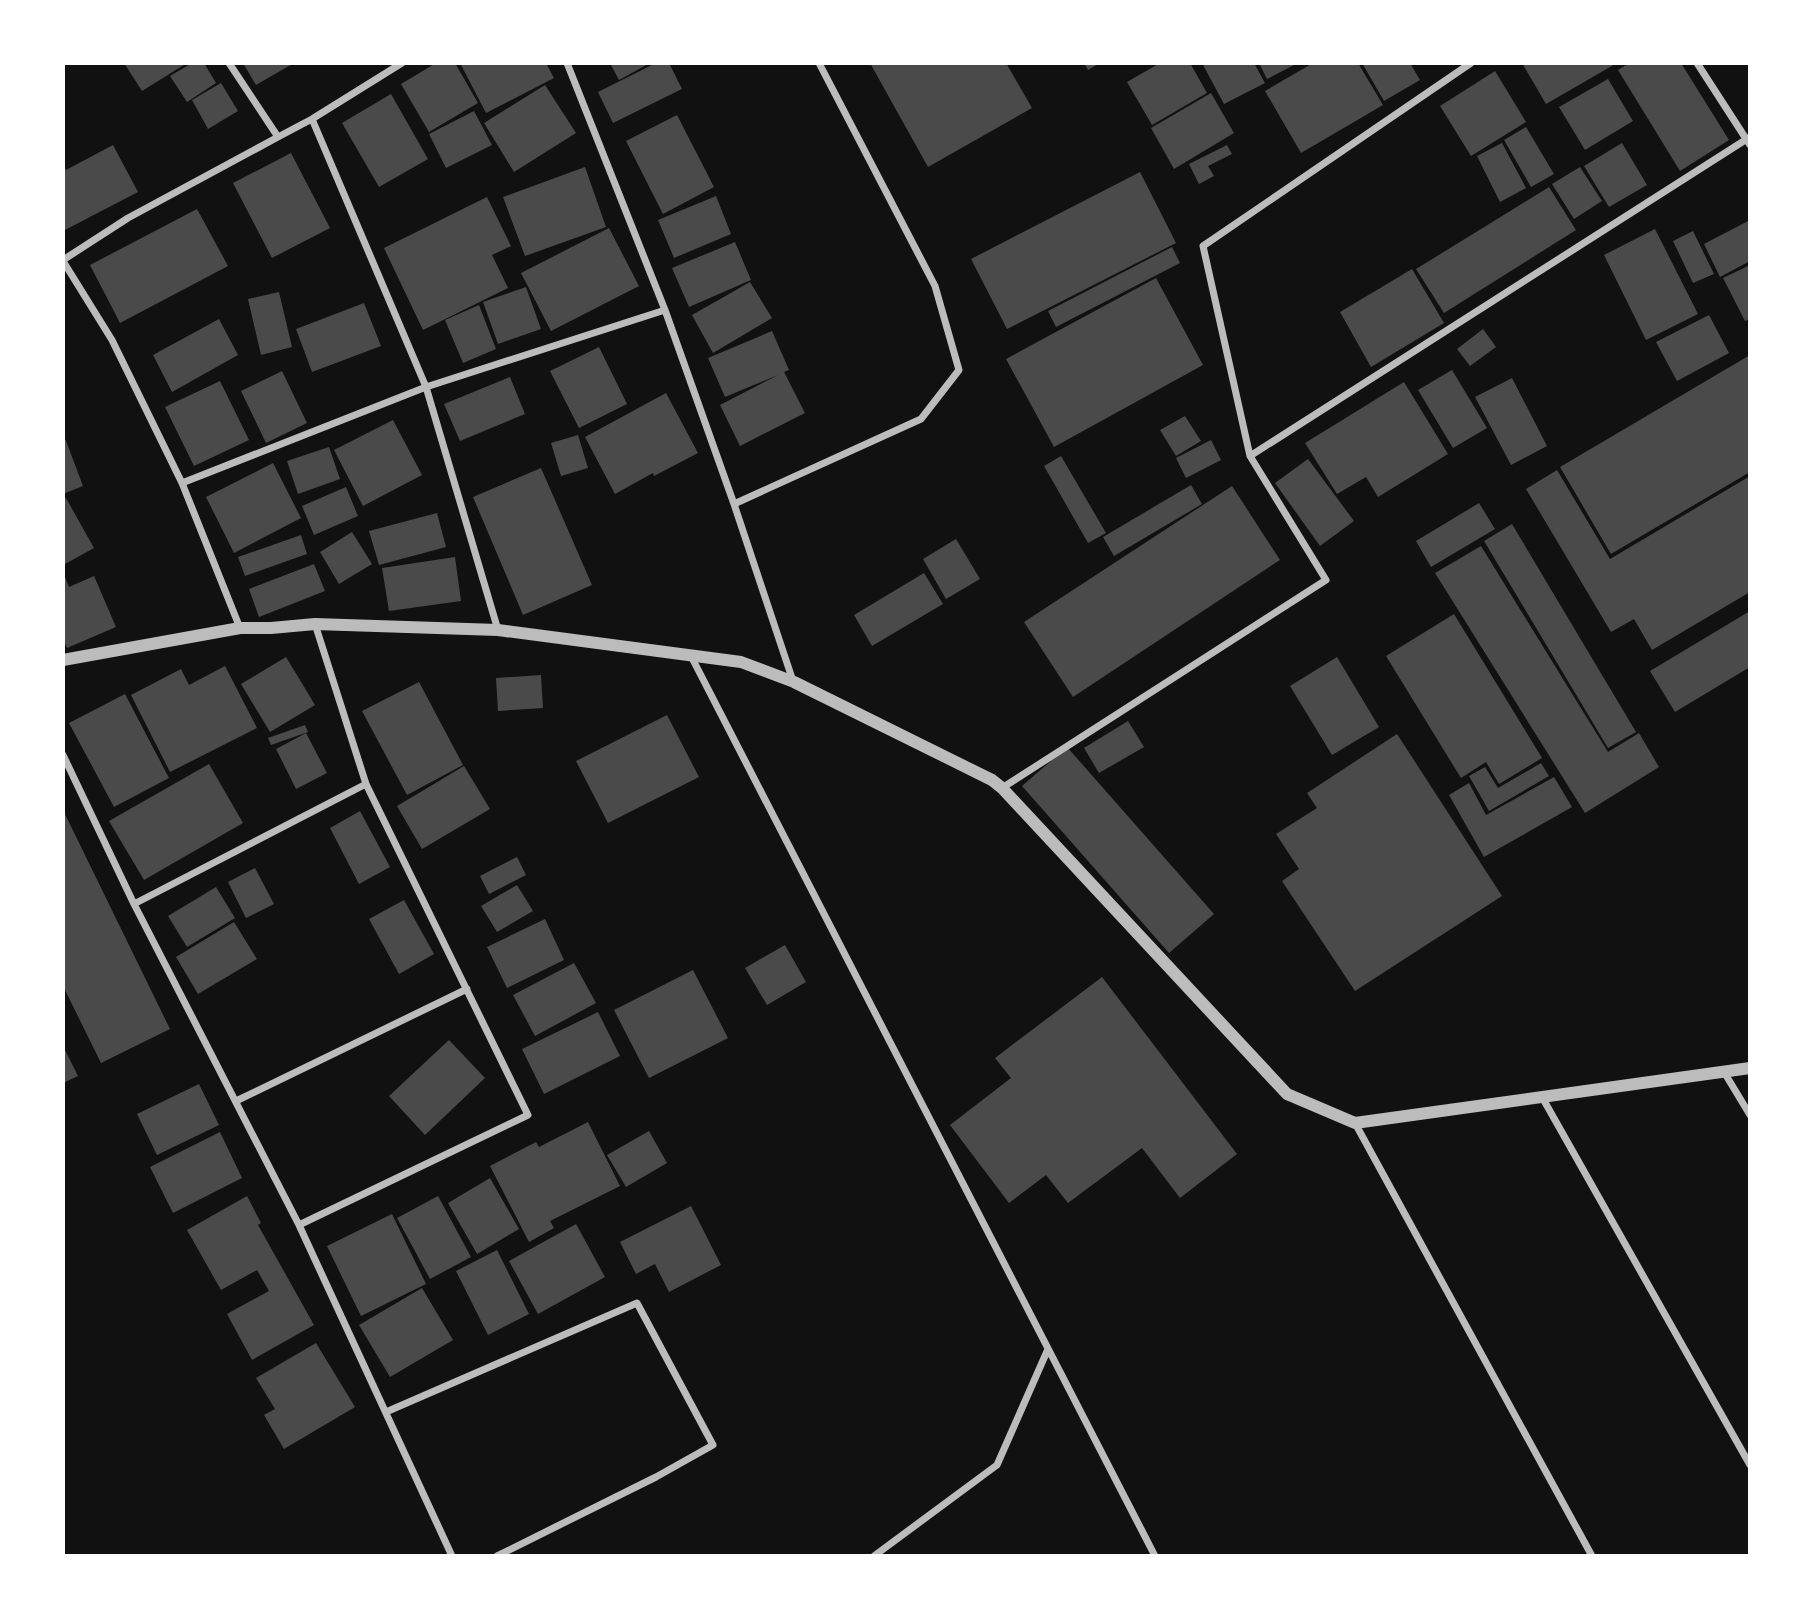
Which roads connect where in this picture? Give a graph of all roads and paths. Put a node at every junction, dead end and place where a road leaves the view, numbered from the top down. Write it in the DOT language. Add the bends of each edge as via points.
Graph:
graph roads {
  1 [pos="229,63"];
  2 [pos="401,63"];
  3 [pos="567,63"];
  4 [pos="819,63"];
  5 [pos="1471,63"];
  6 [pos="1697,63"];
  7 [pos="312,119"];
  8 [pos="278,137"];
  9 [pos="1749,141"];
  10 [pos="63,261"];
  11 [pos="665,310"];
  12 [pos="426,387"];
  13 [pos="1251,456"];
  14 [pos="182,483"];
  15 [pos="734,504"];
  16 [pos="316,624"];
  17 [pos="240,628"];
  18 [pos="498,630"];
  19 [pos="691,655"];
  20 [pos="63,660"];
  21 [pos="794,682"];
  22 [pos="63,755"];
  23 [pos="366,784"];
  24 [pos="1002,788"];
  25 [pos="134,904"];
  26 [pos="467,989"];
  27 [pos="1750,1068"];
  28 [pos="1723,1071"];
  29 [pos="1542,1097"];
  30 [pos="236,1101"];
  31 [pos="1750,1115"];
  32 [pos="1355,1123"];
  33 [pos="299,1225"];
  34 [pos="1048,1349"];
  35 [pos="386,1412"];
  36 [pos="1750,1465"];
  37 [pos="452,1556"];
  38 [pos="497,1556"];
  39 [pos="874,1556"];
  40 [pos="1154,1556"];
  41 [pos="1592,1556"];
  1 -- 8 [label="street"];
  2 -- 7 [label="street"];
  3 -- 11 [label="street"];
  4 -- 15 [label="street" via="935,286 959,370 921,419"];
  5 -- 13 [label="street" via="1203,246"];
  6 -- 9 [label="street"];
  7 -- 8 [label="street"];
  7 -- 12 [label="street"];
  8 -- 10 [label="street" via="128,218"];
  9 -- 13 [label="street"];
  10 -- 14 [label="street" via="112,340"];
  11 -- 12 [label="street"];
  11 -- 15 [label="street"];
  12 -- 14 [label="street"];
  12 -- 18 [label="street"];
  13 -- 24 [label="street" via="1326,580"];
  14 -- 17 [label="street"];
  15 -- 21 [label="street"];
  16 -- 17 [label="street"];
  16 -- 18 [label="street"];
  16 -- 23 [label="street"];
  17 -- 20 [label="street"];
  18 -- 19 [label="street"];
  19 -- 21 [label="street" via="741,662"];
  19 -- 34 [label="street"];
  21 -- 24 [label="street"];
  22 -- 25 [label="street"];
  23 -- 25 [label="street"];
  23 -- 26 [label="street"];
  24 -- 32 [label="street" via="1287,1094"];
  25 -- 30 [label="street"];
  26 -- 30 [label="street"];
  26 -- 33 [label="street" via="528,1115"];
  27 -- 28 [label="street"];
  28 -- 29 [label="street"];
  28 -- 31 [label="street"];
  29 -- 32 [label="street"];
  29 -- 36 [label="street"];
  30 -- 33 [label="street"];
  32 -- 41 [label="street"];
  33 -- 35 [label="street"];
  34 -- 39 [label="street" via="997,1465"];
  34 -- 40 [label="street"];
  35 -- 37 [label="street"];
  35 -- 38 [label="street" via="637,1303 713,1445"];
}
